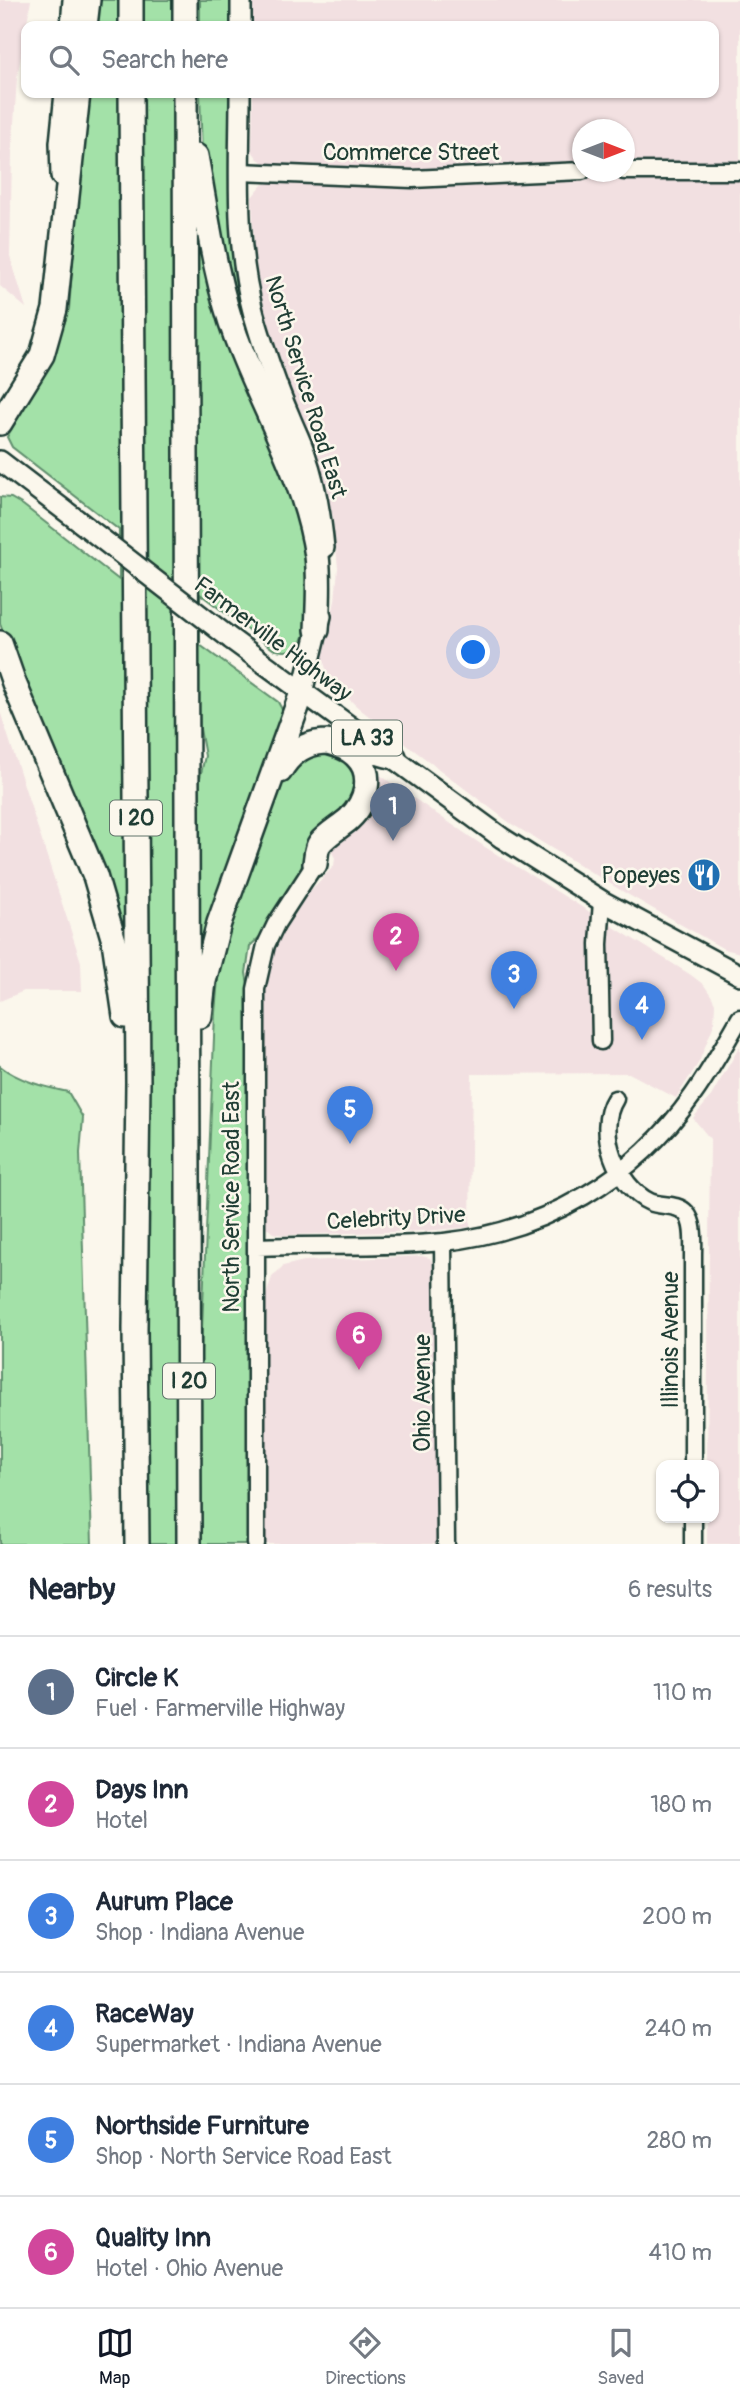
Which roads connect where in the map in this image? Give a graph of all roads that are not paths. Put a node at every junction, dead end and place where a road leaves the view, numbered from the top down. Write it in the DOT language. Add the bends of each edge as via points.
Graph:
graph roads {
  1 [pos="73,0"];
  2 [pos="88,0"];
  3 [pos="131,0"];
  4 [pos="185,0"];
  5 [pos="241,0"];
  6 [pos="71,21"];
  7 [pos="86,21"];
  8 [pos="131,21"];
  9 [pos="185,21"];
  10 [pos="240,21"];
  11 [pos="64,98"];
  12 [pos="77,98"];
  13 [pos="131,98"];
  14 [pos="240,98"];
  15 [pos="186,99"];
  16 [pos="635,171"];
  17 [pos="740,171"];
  18 [pos="240,172"];
  19 [pos="572,172"];
  20 [pos="62,245"];
  21 [pos="9,400"];
  22 [pos="0,424"];
  23 [pos="0,461"];
  24 [pos="317,630"];
  25 [pos="0,643"];
  26 [pos="302,692"];
  27 [pos="327,742"];
  28 [pos="394,757"];
  29 [pos="267,792"];
  30 [pos="315,864"];
  31 [pos="602,901"];
  32 [pos="740,975"];
  33 [pos="740,1018"];
  34 [pos="601,1041"];
  35 [pos="138,1083"];
  36 [pos="615,1099"];
  37 [pos="621,1172"];
  38 [pos="188,1219"];
  39 [pos="443,1242"];
  40 [pos="257,1247"];
  41 [pos="693,1460"];
  42 [pos="693,1523"];
  43 [pos="137,1544"];
  44 [pos="189,1544"];
  45 [pos="256,1544"];
  46 [pos="446,1544"];
  47 [pos="693,1544"];
  1 -- 6 [label="main road"];
  2 -- 7 [label="highway"];
  3 -- 8 [label="highway"];
  4 -- 9 [label="highway"];
  5 -- 10 [label="main road"];
  11 -- 20 [label="main road" via="60,142"];
  12 -- 20 [label="highway"];
  13 -- 35 [label="highway, I 20"];
  14 -- 18 [label="main road, North Service Road East"];
  15 -- 24 [label="highway" via="225,302 312,530"];
  15 -- 38 [label="highway, I 20"];
  16 -- 17 [label="street"];
  18 -- 19 [label="street, Commerce Street" via="412,179"];
  18 -- 24 [label="main road, North Service Road East" via="243,267 254,314 320,507 326,575"];
  20 -- 21 [label="highway" via="50,332 42,355"];
  21 -- 22 [label="highway"];
  23 -- 26 [label="main road, Farmerville Highway / LA 33, bridge"];
  24 -- 26 [label="main road, North Service Road East"];
  25 -- 35 [label="highway" via="95,876 114,941"];
  26 -- 28 [label="main road, Farmerville Highway / LA 33"];
  26 -- 29 [label="highway"];
  27 -- 28 [label="highway"];
  27 -- 29 [label="highway" via="303,745 293,752"];
  27 -- 30 [label="highway" via="358,757 366,790 350,818 318,844"];
  28 -- 31 [label="main road, Farmerville Highway / LA 33" via="502,838"];
  29 -- 38 [label="highway" via="219,923 204,981"];
  30 -- 40 [label="street, North Service Road East" via="266,945 256,989"];
  31 -- 32 [label="main road, Farmerville Highway / LA 33"];
  31 -- 34 [label="street"];
  33 -- 37 [label="street, Celebrity Drive" via="693,1095"];
  35 -- 43 [label="highway, I 20"];
  36 -- 37 [label="street" via="608,1112 609,1151"];
  37 -- 39 [label="street, Celebrity Drive" via="547,1215 492,1234"];
  37 -- 41 [label="street, Illinois Avenue" via="649,1201 681,1209 688,1216 693,1255"];
  38 -- 44 [label="highway, I 20"];
  39 -- 40 [label="street, Celebrity Drive"];
  39 -- 46 [label="street, Ohio Avenue"];
  40 -- 45 [label="street, North Service Road East"];
  42 -- 47 [label="street"];
}
